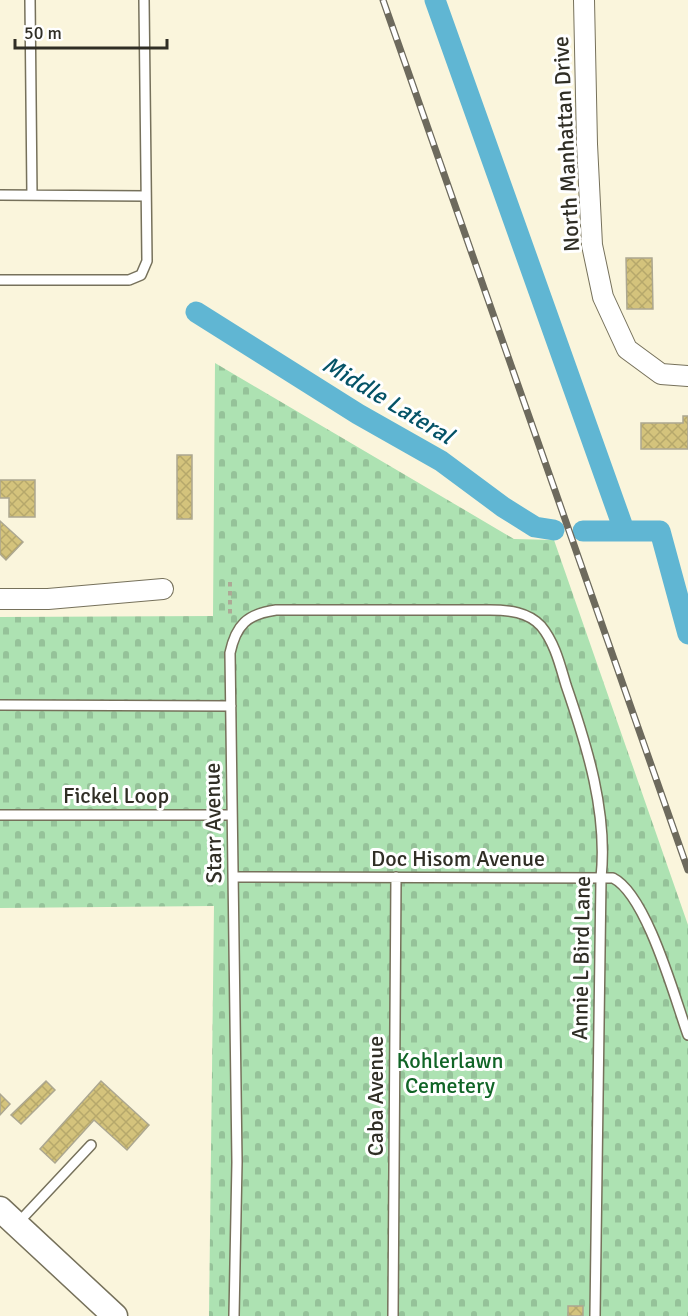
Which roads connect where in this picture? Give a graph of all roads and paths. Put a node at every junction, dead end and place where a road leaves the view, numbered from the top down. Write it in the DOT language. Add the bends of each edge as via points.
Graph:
graph roads {
  1 [pos="30,0"];
  2 [pos="144,0"];
  3 [pos="584,0"];
  4 [pos="0,195"];
  5 [pos="32,195"];
  6 [pos="146,196"];
  7 [pos="0,280"];
  8 [pos="688,376"];
  9 [pos="231,582"];
  10 [pos="163,589"];
  11 [pos="0,599"];
  12 [pos="236,632"];
  13 [pos="0,705"];
  14 [pos="231,705"];
  15 [pos="0,815"];
  16 [pos="232,815"];
  17 [pos="233,877"];
  18 [pos="396,877"];
  19 [pos="602,878"];
  20 [pos="688,1035"];
  21 [pos="91,1145"];
  22 [pos="8,1217"];
  23 [pos="115,1316"];
  24 [pos="234,1316"];
  25 [pos="393,1316"];
  26 [pos="595,1316"];
  1 -- 5 [label="lane"];
  2 -- 6 [label="lane"];
  3 -- 8 [label="street, North Manhattan Drive" via="592,245 603,297 627,349 661,374"];
  4 -- 5 [label="lane"];
  5 -- 6 [label="lane"];
  6 -- 7 [label="lane" via="147,261 141,275 129,280"];
  9 -- 12 [label="path" via="231,625"];
  10 -- 11 [label="street"];
  12 -- 14 [label="lane, Starr Avenue" via="230,653"];
  12 -- 19 [label="lane, Annie L Bird Lane" via="250,617 276,610 490,610 530,617 540,625 556,653 579,722 602,825"];
  13 -- 14 [label="lane"];
  14 -- 16 [label="lane, Starr Avenue"];
  15 -- 16 [label="lane, Fickel Loop"];
  16 -- 17 [label="lane, Starr Avenue"];
  17 -- 18 [label="lane, Doc Hisom Avenue"];
  17 -- 24 [label="lane, Starr Avenue" via="237,1162"];
  18 -- 19 [label="lane, Doc Hisom Avenue"];
  18 -- 25 [label="lane, Caba Avenue"];
  19 -- 20 [label="lane, Doc Hisom Avenue" via="619,881 652,933"];
  19 -- 26 [label="lane, Annie L Bird Lane"];
  21 -- 22 [label="lane"];
  22 -- 23 [label="street"];
}
